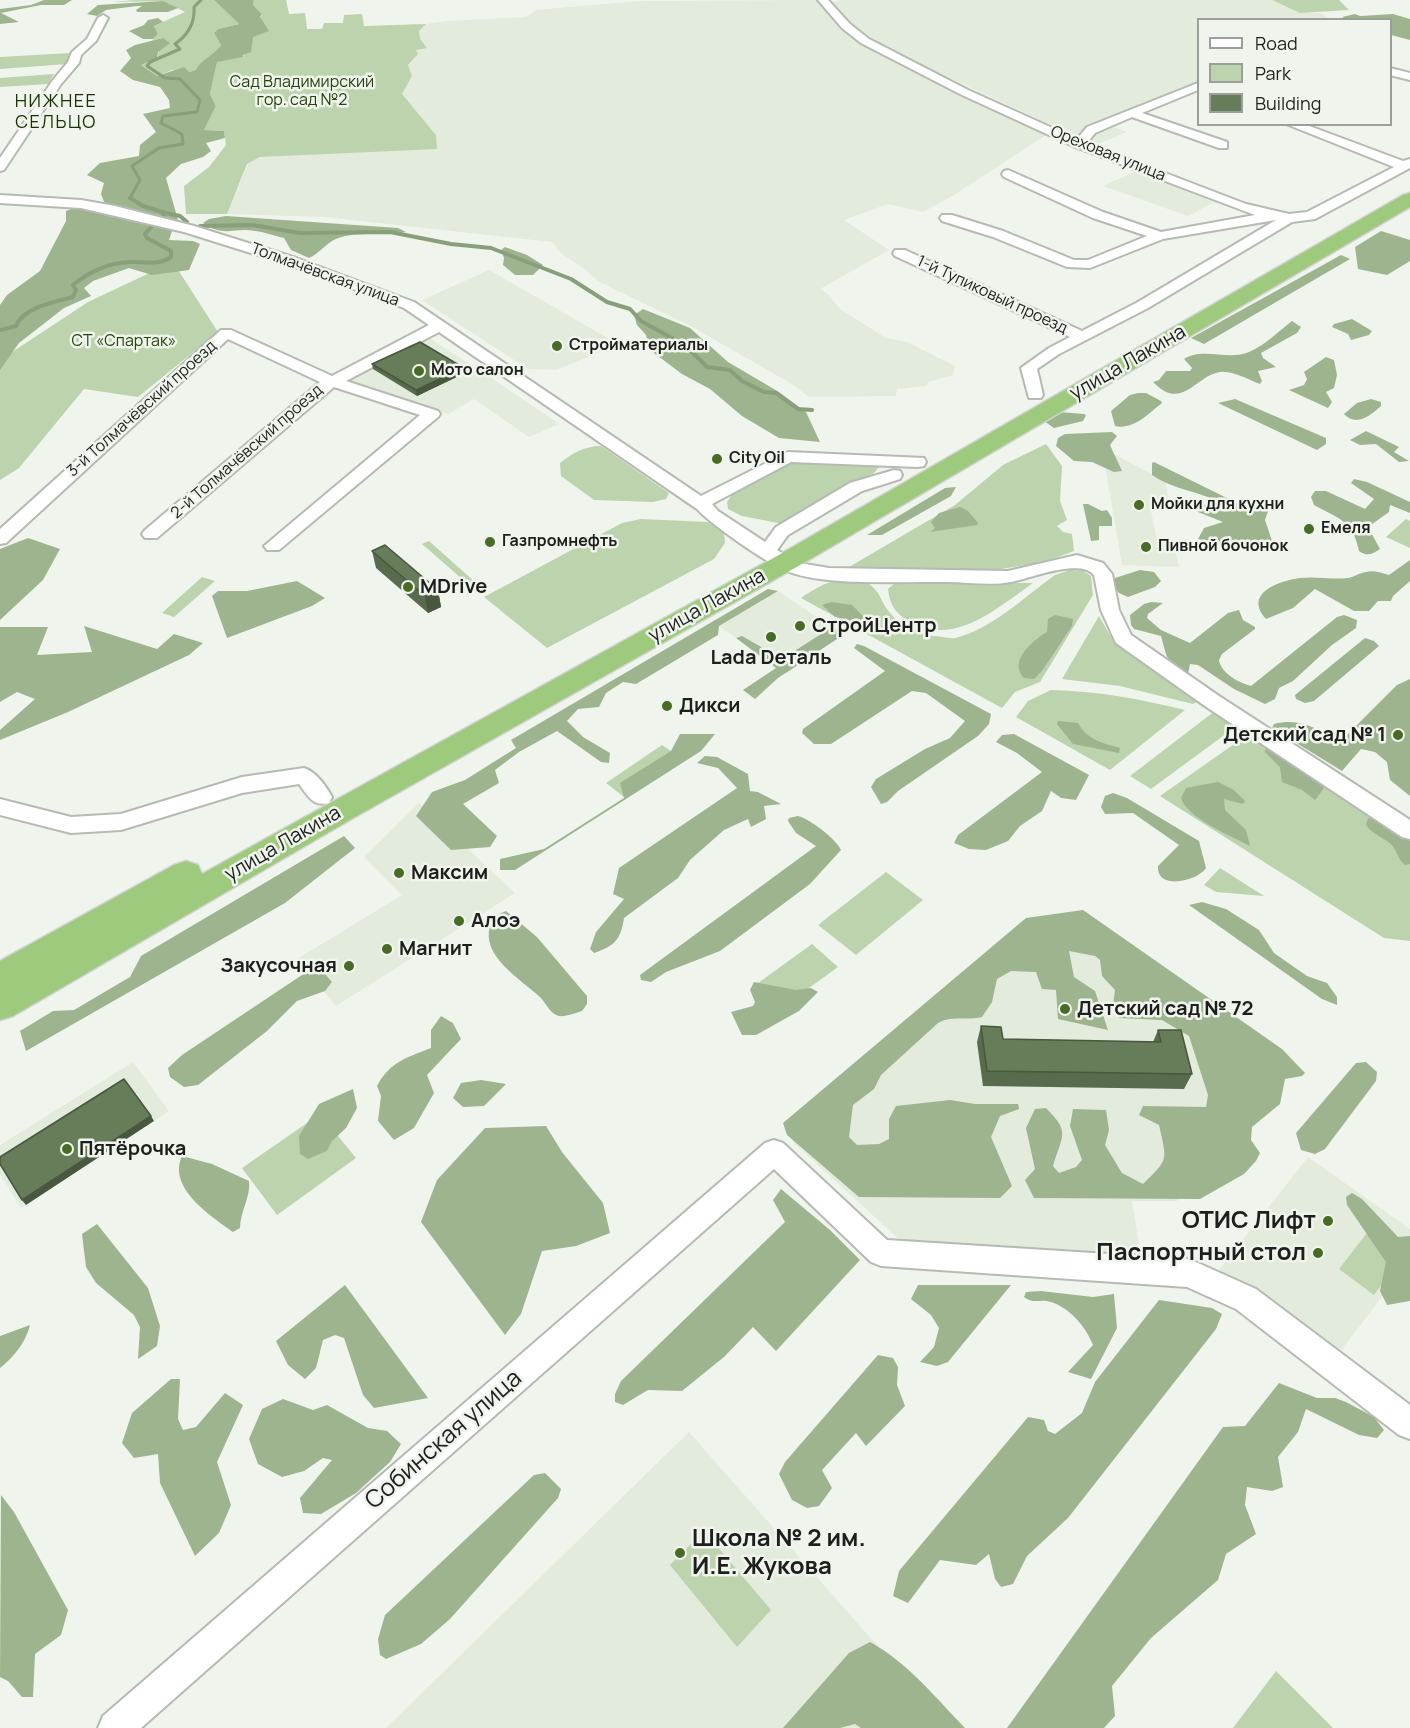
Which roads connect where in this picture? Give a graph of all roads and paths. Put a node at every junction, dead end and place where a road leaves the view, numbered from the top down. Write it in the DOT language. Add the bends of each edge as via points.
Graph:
graph roads {
  1 [pos="823,0"];
  2 [pos="103,18"];
  3 [pos="1392,72"];
  4 [pos="1410,77"];
  5 [pos="1196,90"];
  6 [pos="1130,113"];
  7 [pos="1297,126"];
  8 [pos="1079,144"];
  9 [pos="1223,145"];
  10 [pos="0,167"];
  11 [pos="1408,171"];
  12 [pos="1008,174"];
  13 [pos="0,199"];
  14 [pos="1410,199"];
  15 [pos="1272,216"];
  16 [pos="947,218"];
  17 [pos="1289,218"];
  18 [pos="1160,236"];
  19 [pos="900,253"];
  20 [pos="441,325"];
  21 [pos="1083,337"];
  22 [pos="331,381"];
  23 [pos="1035,395"];
  24 [pos="918,462"];
  25 [pos="702,504"];
  26 [pos="151,534"];
  27 [pos="0,538"];
  28 [pos="273,546"];
  29 [pos="777,556"];
  30 [pos="321,797"];
  31 [pos="0,807"];
  32 [pos="1410,831"];
  33 [pos="0,978"];
  34 [pos="0,1005"];
  35 [pos="1410,1424"];
  36 [pos="115,1728"];
  1 -- 8 [label="street, Ореховая улица" via="846,26 886,53"];
  2 -- 10 [label="street"];
  3 -- 4 [label="street"];
  5 -- 6 [label="street"];
  6 -- 8 [label="street" via="1091,130"];
  6 -- 9 [label="street"];
  7 -- 11 [label="street"];
  8 -- 15 [label="street, Ореховая улица"];
  11 -- 17 [label="street, Ореховая улица" via="1310,216"];
  11 -- 23 [label="highway, улица Лакина"];
  12 -- 18 [label="street" via="1098,215"];
  13 -- 20 [label="street, Толмачёвская улица" via="81,204 189,229 376,292 409,305"];
  14 -- 29 [label="highway, улица Лакина"];
  15 -- 17 [label="street, Ореховая улица"];
  15 -- 18 [label="street"];
  16 -- 18 [label="street" via="1072,264 1090,264"];
  17 -- 21 [label="street"];
  19 -- 21 [label="street, 1-й Тупиковый проезд"];
  20 -- 22 [label="street, 2-й Толмачёвский проезд"];
  20 -- 25 [label="street, Толмачёвская улица"];
  21 -- 23 [label="street" via="1029,368"];
  22 -- 26 [label="street, 2-й Толмачёвский проезд"];
  22 -- 27 [label="street, 3-й Толмачёвский проезд" via="226,333"];
  22 -- 28 [label="street" via="432,414"];
  23 -- 24 [label="highway, улица Лакина"];
  24 -- 25 [label="street" via="788,458"];
  24 -- 29 [label="highway, улица Лакина"];
  25 -- 29 [label="street, Толмачёвская улица" via="712,515"];
  29 -- 30 [label="highway, улица Лакина"];
  29 -- 32 [label="street, Толмачёвская улица" via="793,567 829,574 1008,577 1077,561 1088,563 1103,574 1110,610 1123,639"];
  29 -- 34 [label="highway, улица Лакина"];
  30 -- 31 [label="street" via="304,776 242,784 122,822 71,825"];
  30 -- 33 [label="highway, улица Лакина"];
  35 -- 36 [label="street, Собинская улица" via="1246,1299 1188,1273 881,1253 774,1152"];
}
